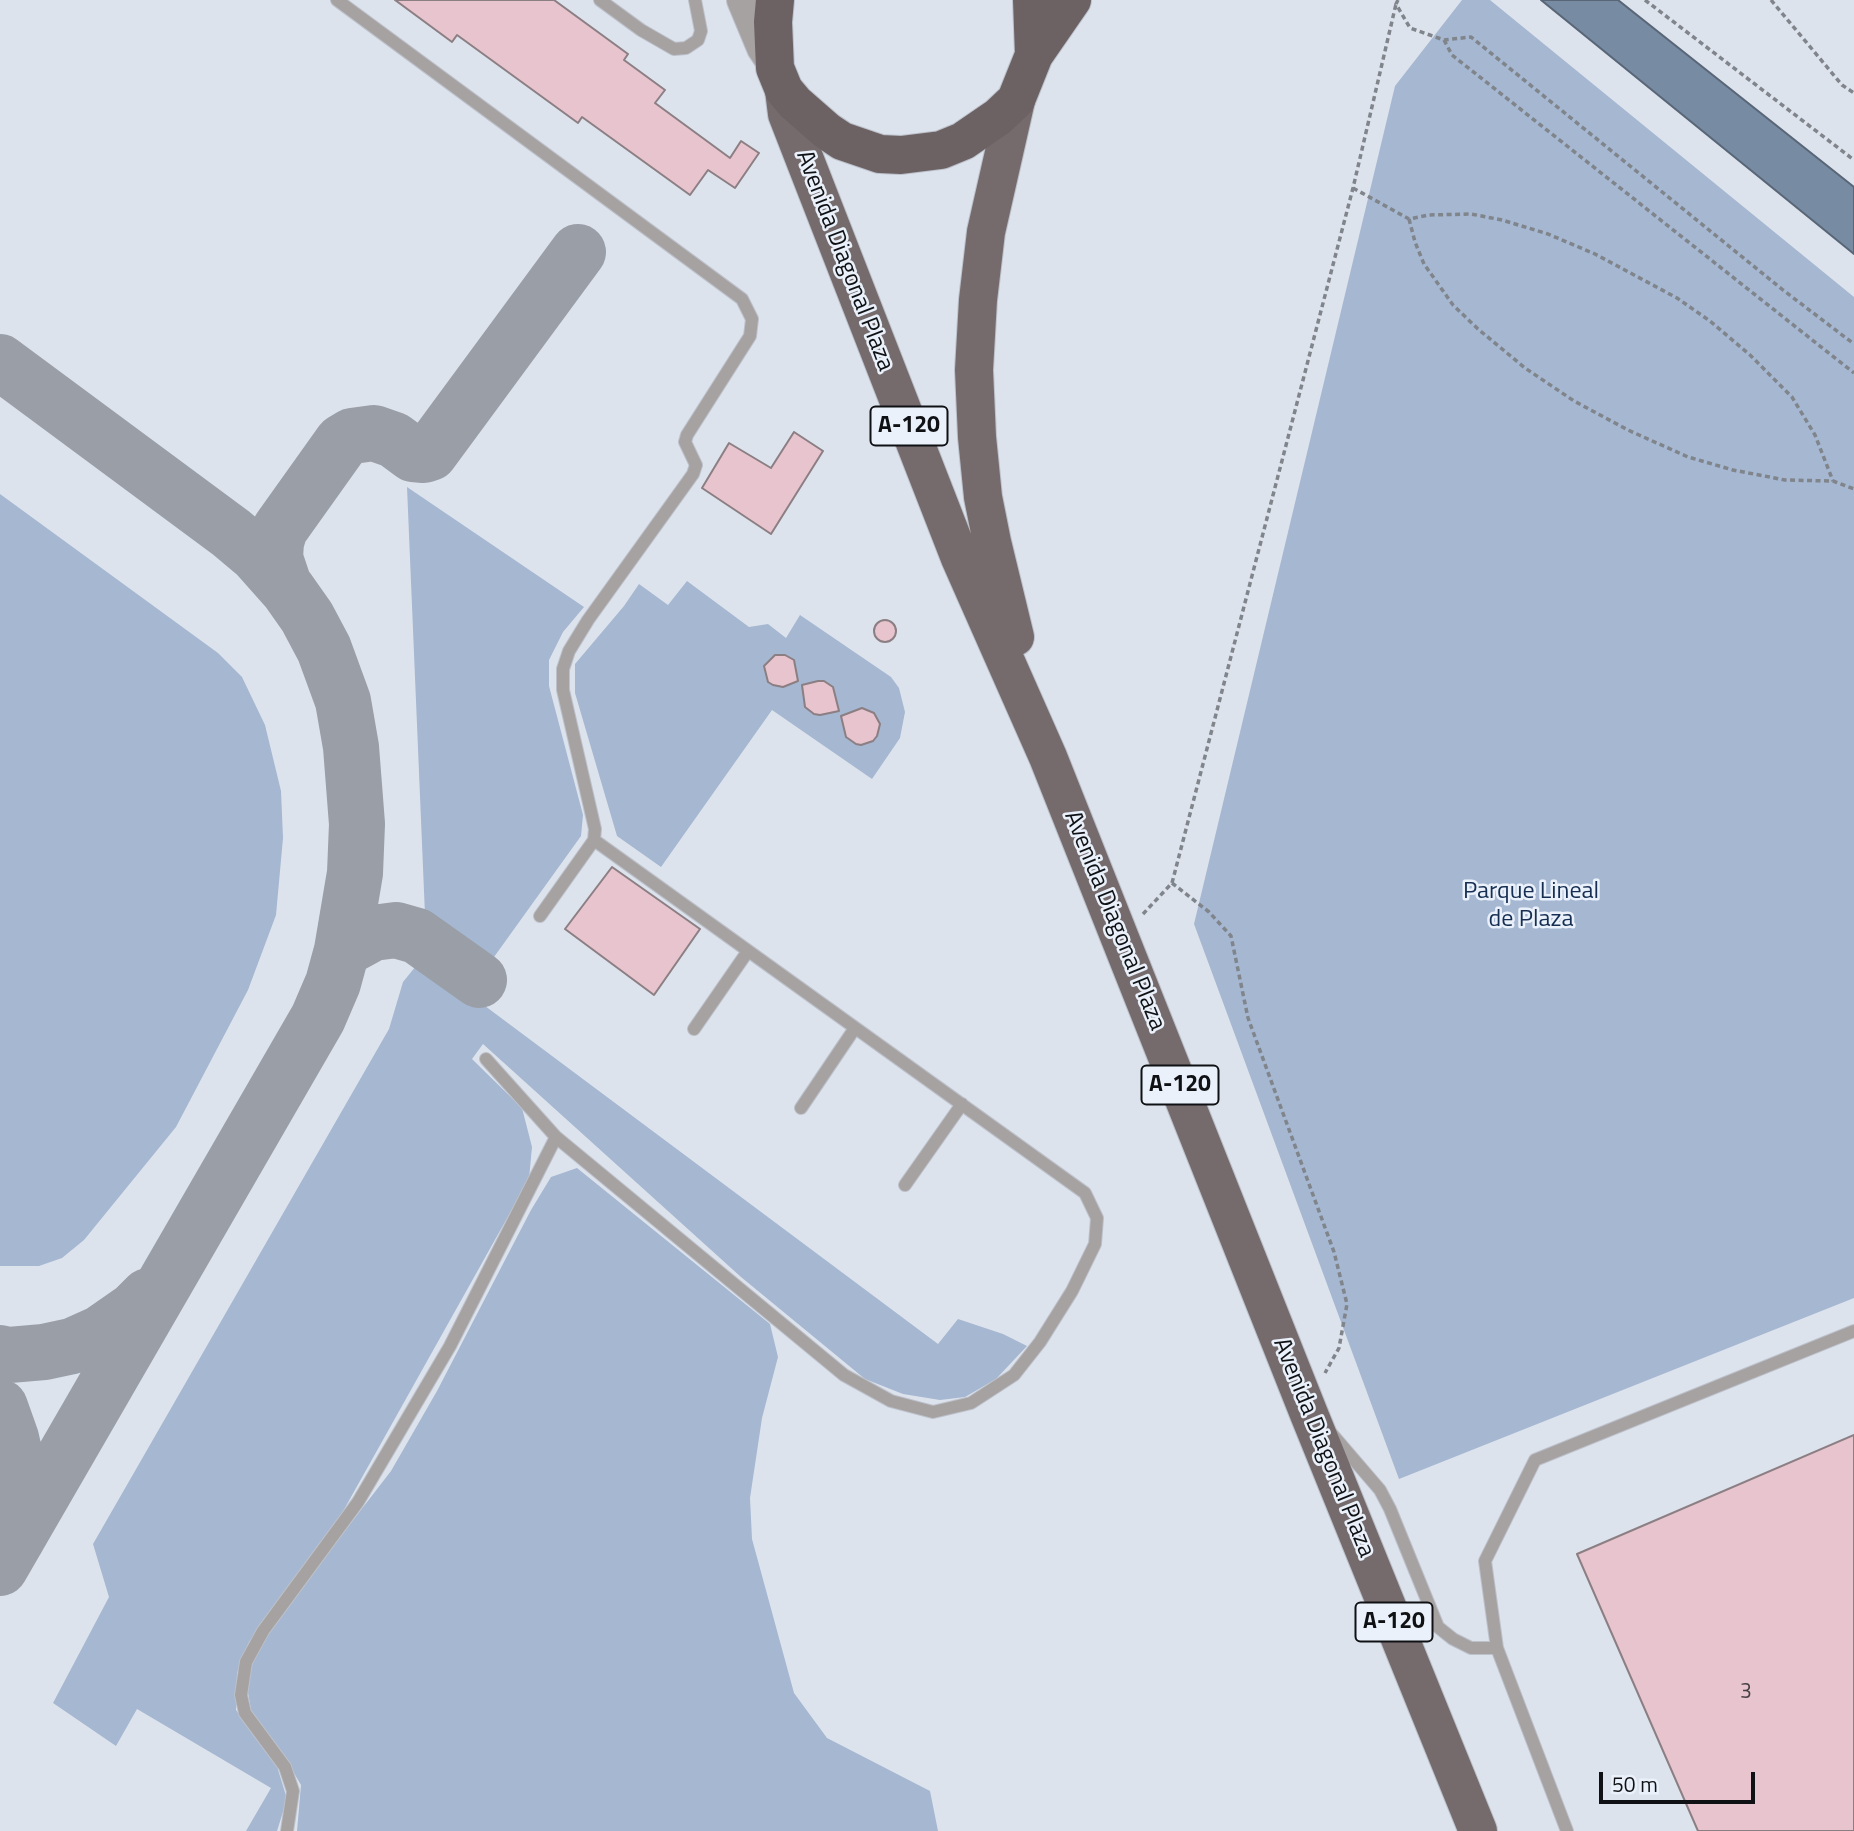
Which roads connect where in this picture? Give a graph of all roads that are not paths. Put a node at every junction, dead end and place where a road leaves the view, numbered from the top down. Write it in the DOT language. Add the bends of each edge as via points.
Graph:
graph roads {
  1 [pos="337,0"];
  2 [pos="600,0"];
  3 [pos="695,0"];
  4 [pos="742,0"];
  5 [pos="775,0"];
  6 [pos="1032,0"];
  7 [pos="1072,0"];
  8 [pos="1034,55"];
  9 [pos="780,79"];
  10 [pos="1016,100"];
  11 [pos="1048,757"];
  12 [pos="594,840"];
  13 [pos="540,916"];
  14 [pos="748,951"];
  15 [pos="855,1028"];
  16 [pos="694,1029"];
  17 [pos="486,1059"];
  18 [pos="962,1104"];
  19 [pos="800,1108"];
  20 [pos="556,1137"];
  21 [pos="905,1185"];
  22 [pos="1854,1331"];
  23 [pos="1304,1400"];
  24 [pos="1497,1647"];
  25 [pos="287,1831"];
  26 [pos="1478,1831"];
  27 [pos="1567,1831"];
  1 -- 12 [label="lane" via="742,299 752,319 750,336 687,435 685,442 696,466 693,474 588,620 563,669 563,690"];
  2 -- 3 [label="lane" via="674,49 698,40 701,31"];
  4 -- 9 [label="street"];
  5 -- 9 [label="highway"];
  6 -- 8 [label="highway"];
  7 -- 8 [label="highway"];
  8 -- 10 [label="highway"];
  9 -- 10 [label="highway" via="807,115 842,141 901,155 941,150 963,141"];
  9 -- 11 [label="main road, Avenida Diagonal Plaza / A-120" via="787,114 960,558"];
  10 -- 11 [label="main road, A-120" via="986,232 978,300 977,437 992,542"];
  11 -- 23 [label="main road, Avenida Diagonal Plaza / A-120"];
  12 -- 13 [label="lane"];
  12 -- 14 [label="lane"];
  14 -- 15 [label="lane"];
  14 -- 16 [label="lane"];
  15 -- 18 [label="lane"];
  15 -- 19 [label="lane"];
  17 -- 20 [label="lane"];
  18 -- 20 [label="lane" via="1085,1193 1097,1217 1095,1244 1072,1291 1014,1375 971,1403 933,1412 891,1401 844,1375"];
  18 -- 21 [label="lane"];
  20 -- 25 [label="lane" via="450,1346 366,1490 263,1631 246,1662 245,1713 285,1767 293,1791"];
  22 -- 24 [label="lane" via="1535,1460 1485,1561"];
  23 -- 24 [label="lane" via="1380,1490 1438,1627 1471,1647"];
  23 -- 26 [label="main road, Avenida Diagonal Plaza / A-120"];
  24 -- 27 [label="lane"];
}
